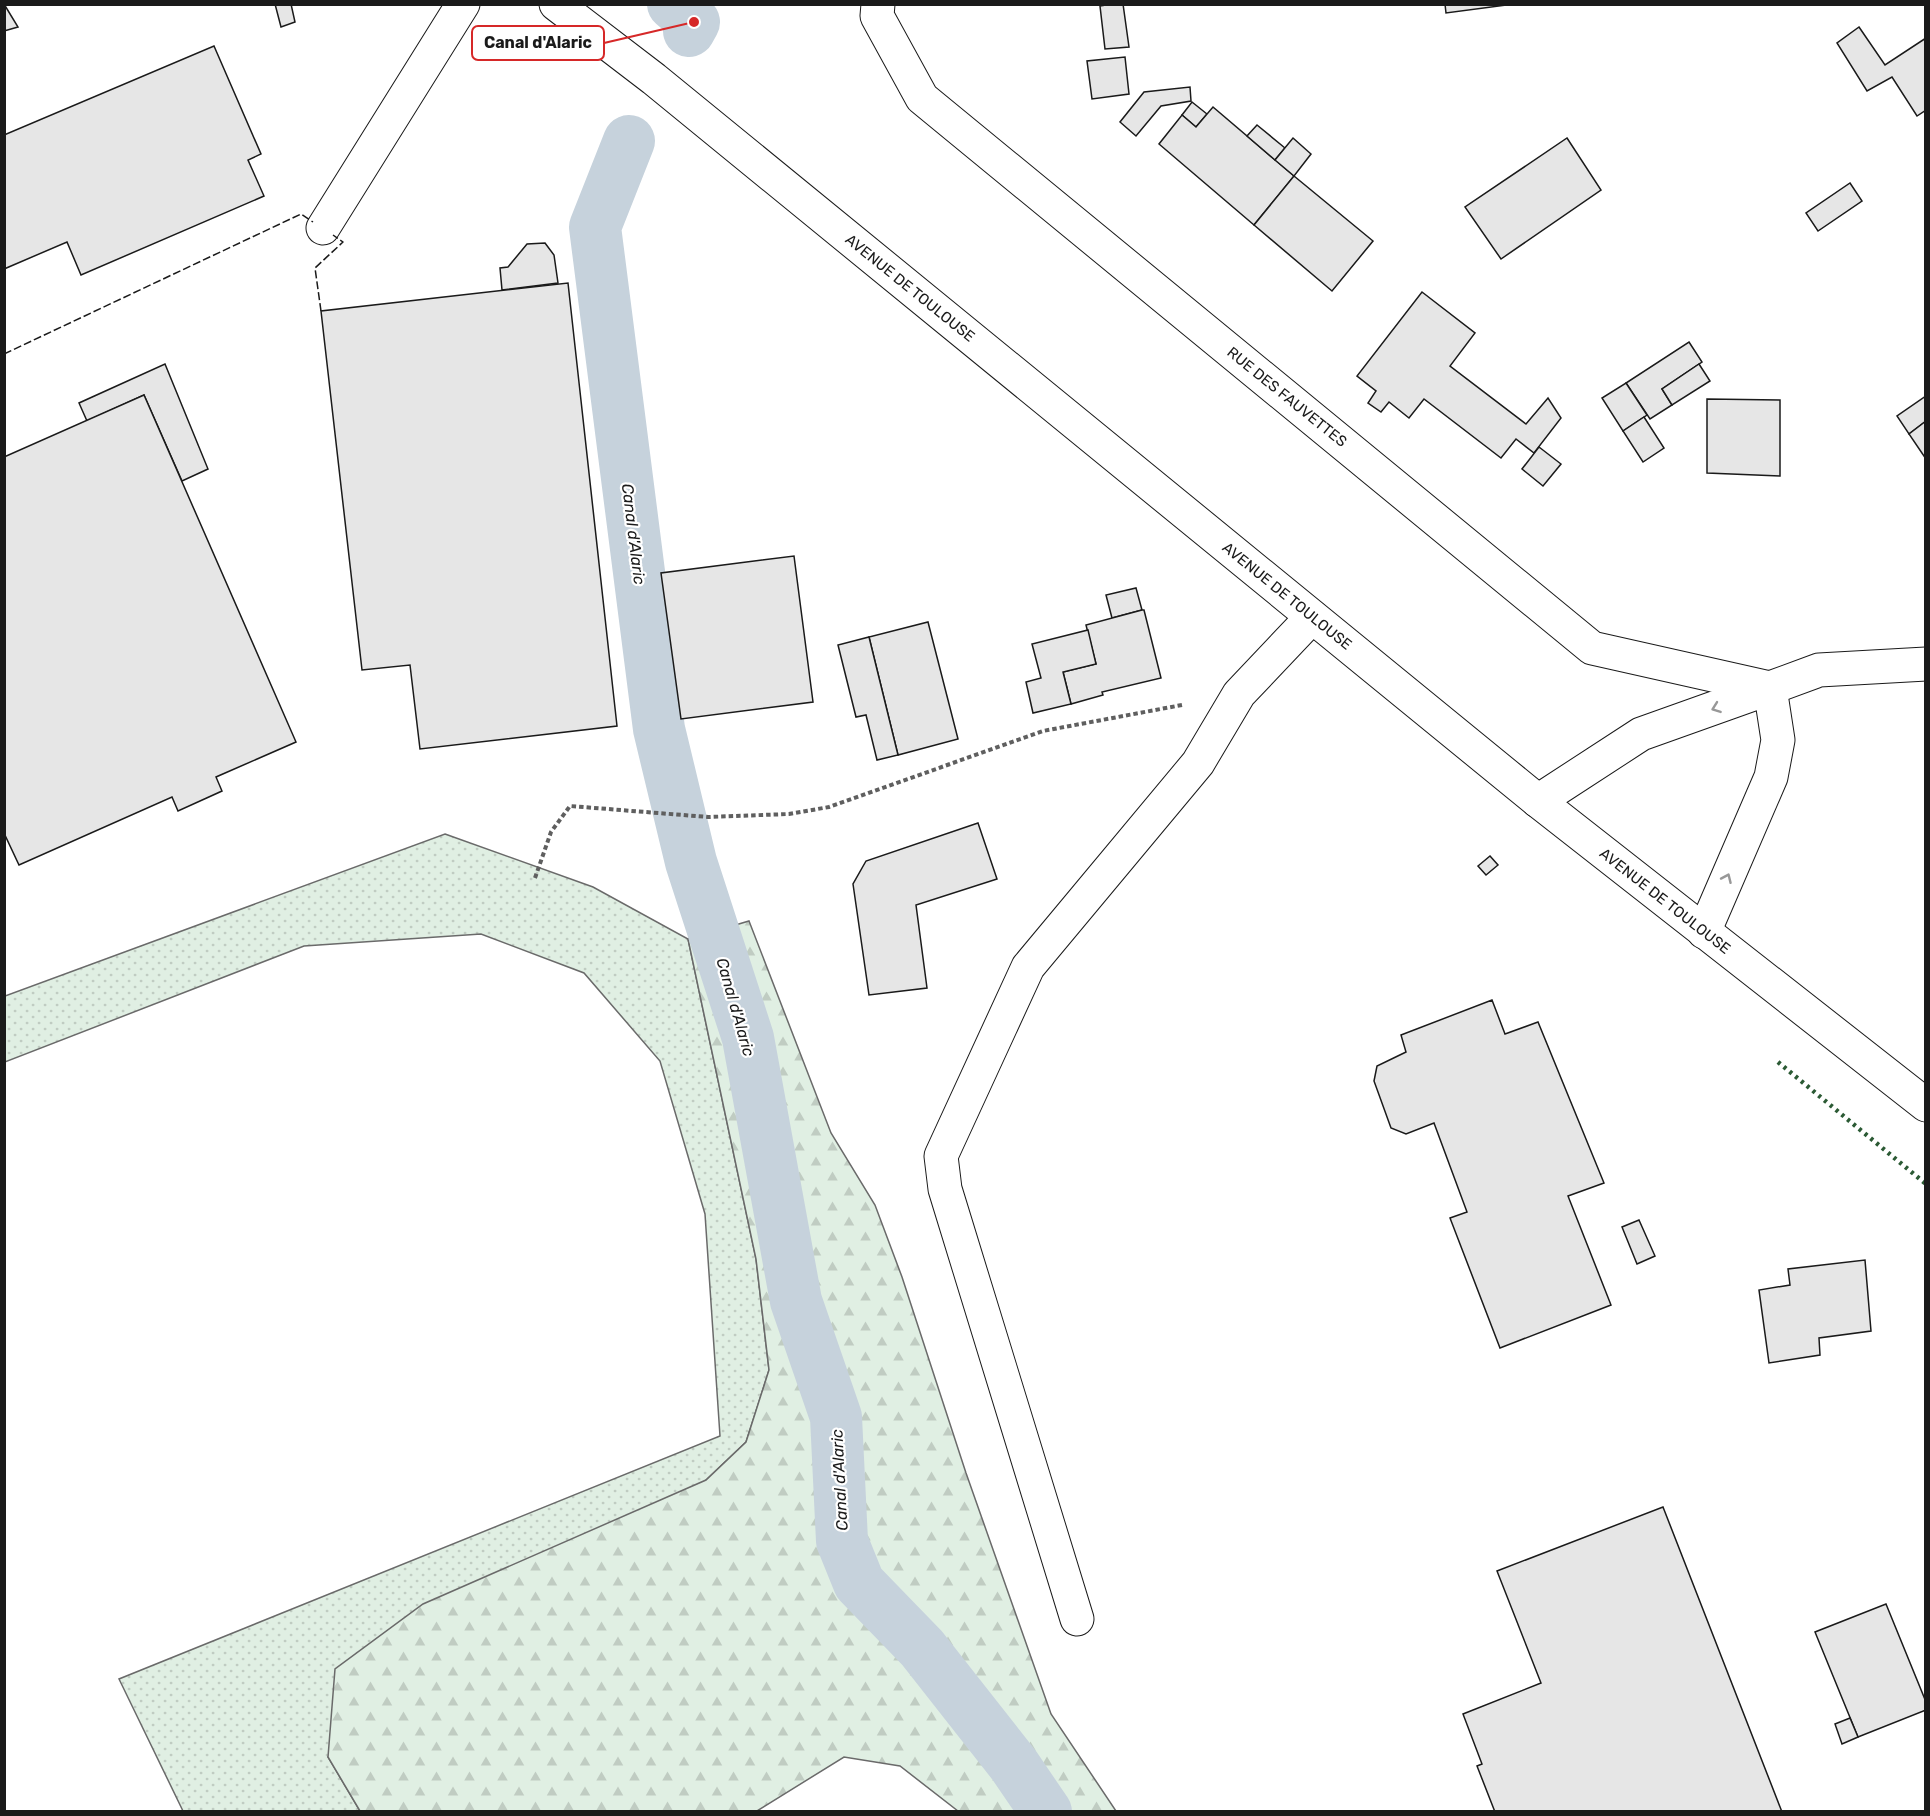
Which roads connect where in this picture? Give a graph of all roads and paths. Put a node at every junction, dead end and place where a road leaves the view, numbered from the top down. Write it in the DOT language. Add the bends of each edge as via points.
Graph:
graph roads {
  1 [pos="463,4"];
  2 [pos="556,4"];
  3 [pos="878,4"];
  4 [pos="323,228"];
  5 [pos="1312,617"];
  6 [pos="1926,664"];
  7 [pos="1770,688"];
  8 [pos="1239,694"];
  9 [pos="1538,801"];
  10 [pos="535,878"];
  11 [pos="1704,932"];
  12 [pos="1926,1105"];
  13 [pos="1077,1619"];
  1 -- 4 [label="street"];
  2 -- 5 [label="street, AVENUE DE TOULOUSE" via="654,79"];
  3 -- 7 [label="street, RUE DES FAUVETTES" via="877,16 922,98 1592,648"];
  5 -- 8 [label="street"];
  5 -- 9 [label="street, AVENUE DE TOULOUSE"];
  6 -- 7 [label="street" via="1819,670"];
  7 -- 9 [label="street, one-way" via="1641,734"];
  11 -- 7 [label="street, one-way" via="1771,777 1778,740"];
  8 -- 10 [label="path" via="1043,731 829,807 789,814 708,817 570,806 550,832"];
  8 -- 13 [label="street" via="1198,763 1028,967 941,1156 945,1189"];
  9 -- 11 [label="street, AVENUE DE TOULOUSE"];
  11 -- 12 [label="street, AVENUE DE TOULOUSE"];
}
